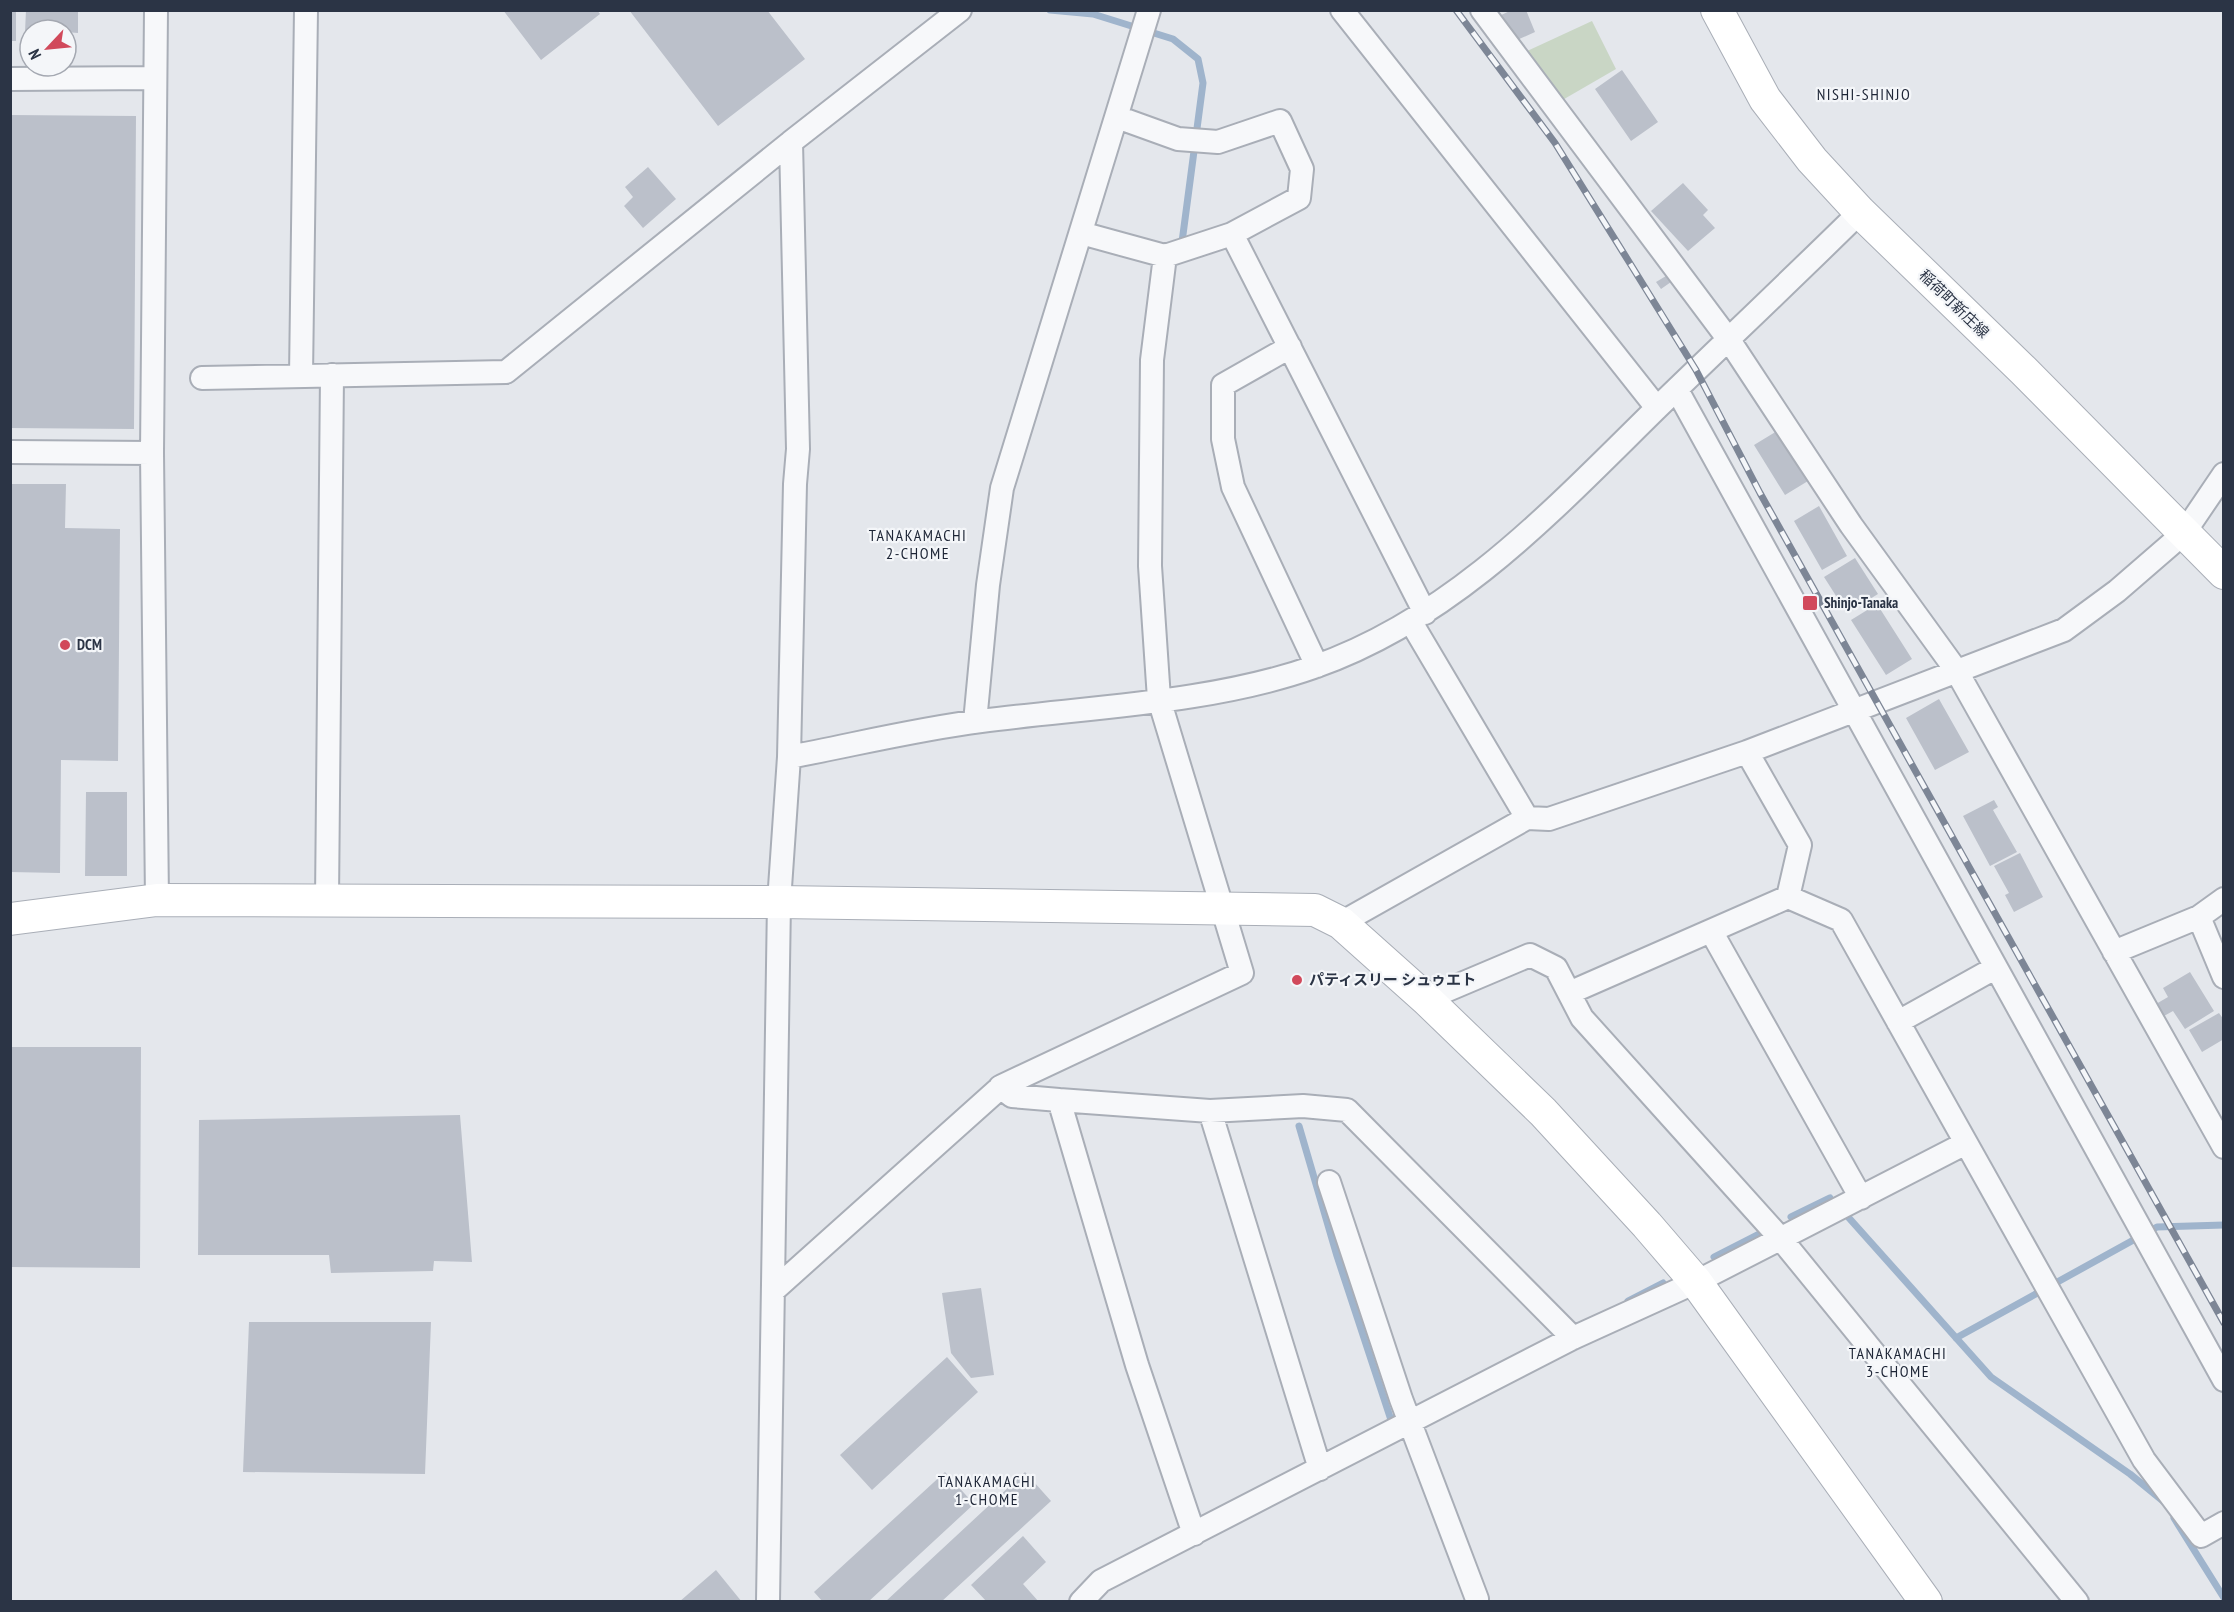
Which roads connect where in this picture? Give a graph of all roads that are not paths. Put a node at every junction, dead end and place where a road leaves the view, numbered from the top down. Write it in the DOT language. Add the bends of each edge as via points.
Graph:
graph roads {
  1 [pos="156,10"];
  2 [pos="306,10"];
  3 [pos="960,10"];
  4 [pos="1149,10"];
  5 [pos="1342,10"];
  6 [pos="1482,10"];
  7 [pos="1717,10"];
  8 [pos="155,78"];
  9 [pos="10,79"];
  10 [pos="1117,117"];
  11 [pos="791,142"];
  12 [pos="1860,212"];
  13 [pos="1081,233"];
  14 [pos="1232,234"];
  15 [pos="1165,256"];
  16 [pos="1729,340"];
  17 [pos="1290,347"];
  18 [pos="332,375"];
  19 [pos="301,376"];
  20 [pos="202,378"];
  21 [pos="1677,390"];
  22 [pos="1657,408"];
  23 [pos="10,452"];
  24 [pos="153,453"];
  25 [pos="2223,474"];
  26 [pos="2184,532"];
  27 [pos="2223,573"];
  28 [pos="1418,618"];
  29 [pos="1317,666"];
  30 [pos="1956,670"];
  31 [pos="1159,699"];
  32 [pos="1853,711"];
  33 [pos="975,722"];
  34 [pos="1747,752"];
  35 [pos="789,757"];
  36 [pos="1527,818"];
  37 [pos="1788,897"];
  38 [pos="2223,899"];
  39 [pos="157,900"];
  40 [pos="327,900"];
  41 [pos="779,902"];
  42 [pos="1222,908"];
  43 [pos="2199,917"];
  44 [pos="10,919"];
  45 [pos="1341,923"];
  46 [pos="1711,931"];
  47 [pos="2114,952"];
  48 [pos="1995,968"];
  49 [pos="2223,977"];
  50 [pos="1569,993"];
  51 [pos="1426,999"];
  52 [pos="1898,1022"];
  53 [pos="1000,1087"];
  54 [pos="1059,1100"];
  55 [pos="1210,1111"];
  56 [pos="1966,1143"];
  57 [pos="2223,1147"];
  58 [pos="1329,1182"];
  59 [pos="1861,1198"];
  60 [pos="1781,1239"];
  61 [pos="1696,1282"];
  62 [pos="774,1290"];
  63 [pos="1573,1338"];
  64 [pos="2223,1380"];
  65 [pos="1411,1422"];
  66 [pos="1320,1469"];
  67 [pos="2223,1523"];
  68 [pos="1194,1534"];
  69 [pos="1477,1599"];
  70 [pos="768,1602"];
  71 [pos="1081,1602"];
  72 [pos="1926,1602"];
  73 [pos="2077,1602"];
  1 -- 8 [label="street"];
  2 -- 19 [label="street"];
  3 -- 11 [label="street"];
  4 -- 10 [label="street"];
  5 -- 22 [label="street"];
  6 -- 16 [label="street"];
  7 -- 12 [label="street, 稲荷町新庄線" via="1765,99 1812,160"];
  8 -- 9 [label="street"];
  8 -- 24 [label="street"];
  10 -- 13 [label="street"];
  10 -- 14 [label="street" via="1178,139 1218,142 1280,121 1302,169 1299,198"];
  11 -- 18 [label="street" via="506,372"];
  11 -- 35 [label="street" via="798,449"];
  12 -- 16 [label="street"];
  12 -- 26 [label="street, 稲荷町新庄線"];
  13 -- 15 [label="street"];
  13 -- 33 [label="street" via="1002,488"];
  14 -- 15 [label="street"];
  14 -- 17 [label="street"];
  15 -- 31 [label="street" via="1152,360 1150,566"];
  16 -- 21 [label="street"];
  16 -- 30 [label="street" via="1851,525"];
  17 -- 28 [label="street"];
  17 -- 29 [label="street" via="1222,385 1223,439 1233,488"];
  18 -- 19 [label="street"];
  18 -- 40 [label="street"];
  19 -- 20 [label="street"];
  21 -- 22 [label="street"];
  21 -- 32 [label="street"];
  22 -- 28 [label="street" via="1594,474 1530,531 1468,584"];
  23 -- 24 [label="street"];
  24 -- 39 [label="street"];
  25 -- 26 [label="street"];
  26 -- 27 [label="street, 稲荷町新庄線"];
  26 -- 30 [label="street" via="2117,591 2064,630"];
  28 -- 29 [label="street"];
  28 -- 36 [label="street"];
  29 -- 31 [label="street" via="1251,686"];
  30 -- 32 [label="street"];
  30 -- 47 [label="street"];
  31 -- 33 [label="street"];
  31 -- 42 [label="street"];
  32 -- 34 [label="street"];
  32 -- 48 [label="street"];
  33 -- 35 [label="street"];
  34 -- 36 [label="street" via="1549,819"];
  34 -- 37 [label="street" via="1800,844"];
  35 -- 41 [label="street"];
  36 -- 45 [label="street"];
  37 -- 46 [label="street"];
  37 -- 52 [label="street" via="1841,920"];
  38 -- 43 [label="street"];
  39 -- 40 [label="street"];
  39 -- 44 [label="street"];
  40 -- 41 [label="street"];
  41 -- 42 [label="street"];
  41 -- 62 [label="street"];
  42 -- 45 [label="street" via="1315,910"];
  42 -- 53 [label="street" via="1242,973"];
  43 -- 47 [label="street"];
  43 -- 49 [label="street"];
  45 -- 51 [label="street"];
  46 -- 50 [label="street"];
  46 -- 59 [label="street"];
  47 -- 57 [label="street"];
  48 -- 52 [label="street"];
  48 -- 64 [label="street"];
  50 -- 51 [label="street" via="1556,968 1530,955"];
  50 -- 60 [label="street" via="1582,1018"];
  51 -- 61 [label="street" via="1543,1112"];
  52 -- 56 [label="street"];
  53 -- 54 [label="street" via="1012,1096"];
  53 -- 62 [label="street"];
  54 -- 55 [label="street"];
  54 -- 68 [label="street" via="1137,1365"];
  55 -- 63 [label="street" via="1303,1106 1347,1110"];
  55 -- 66 [label="street"];
  56 -- 59 [label="street"];
  56 -- 67 [label="street" via="2144,1460 2201,1536"];
  58 -- 65 [label="street"];
  59 -- 60 [label="street"];
  60 -- 61 [label="street"];
  60 -- 73 [label="street"];
  61 -- 63 [label="street"];
  61 -- 72 [label="street"];
  62 -- 70 [label="street"];
  63 -- 65 [label="street"];
  65 -- 66 [label="street"];
  65 -- 69 [label="street"];
  66 -- 68 [label="street"];
  68 -- 71 [label="street" via="1101,1581"];
}
